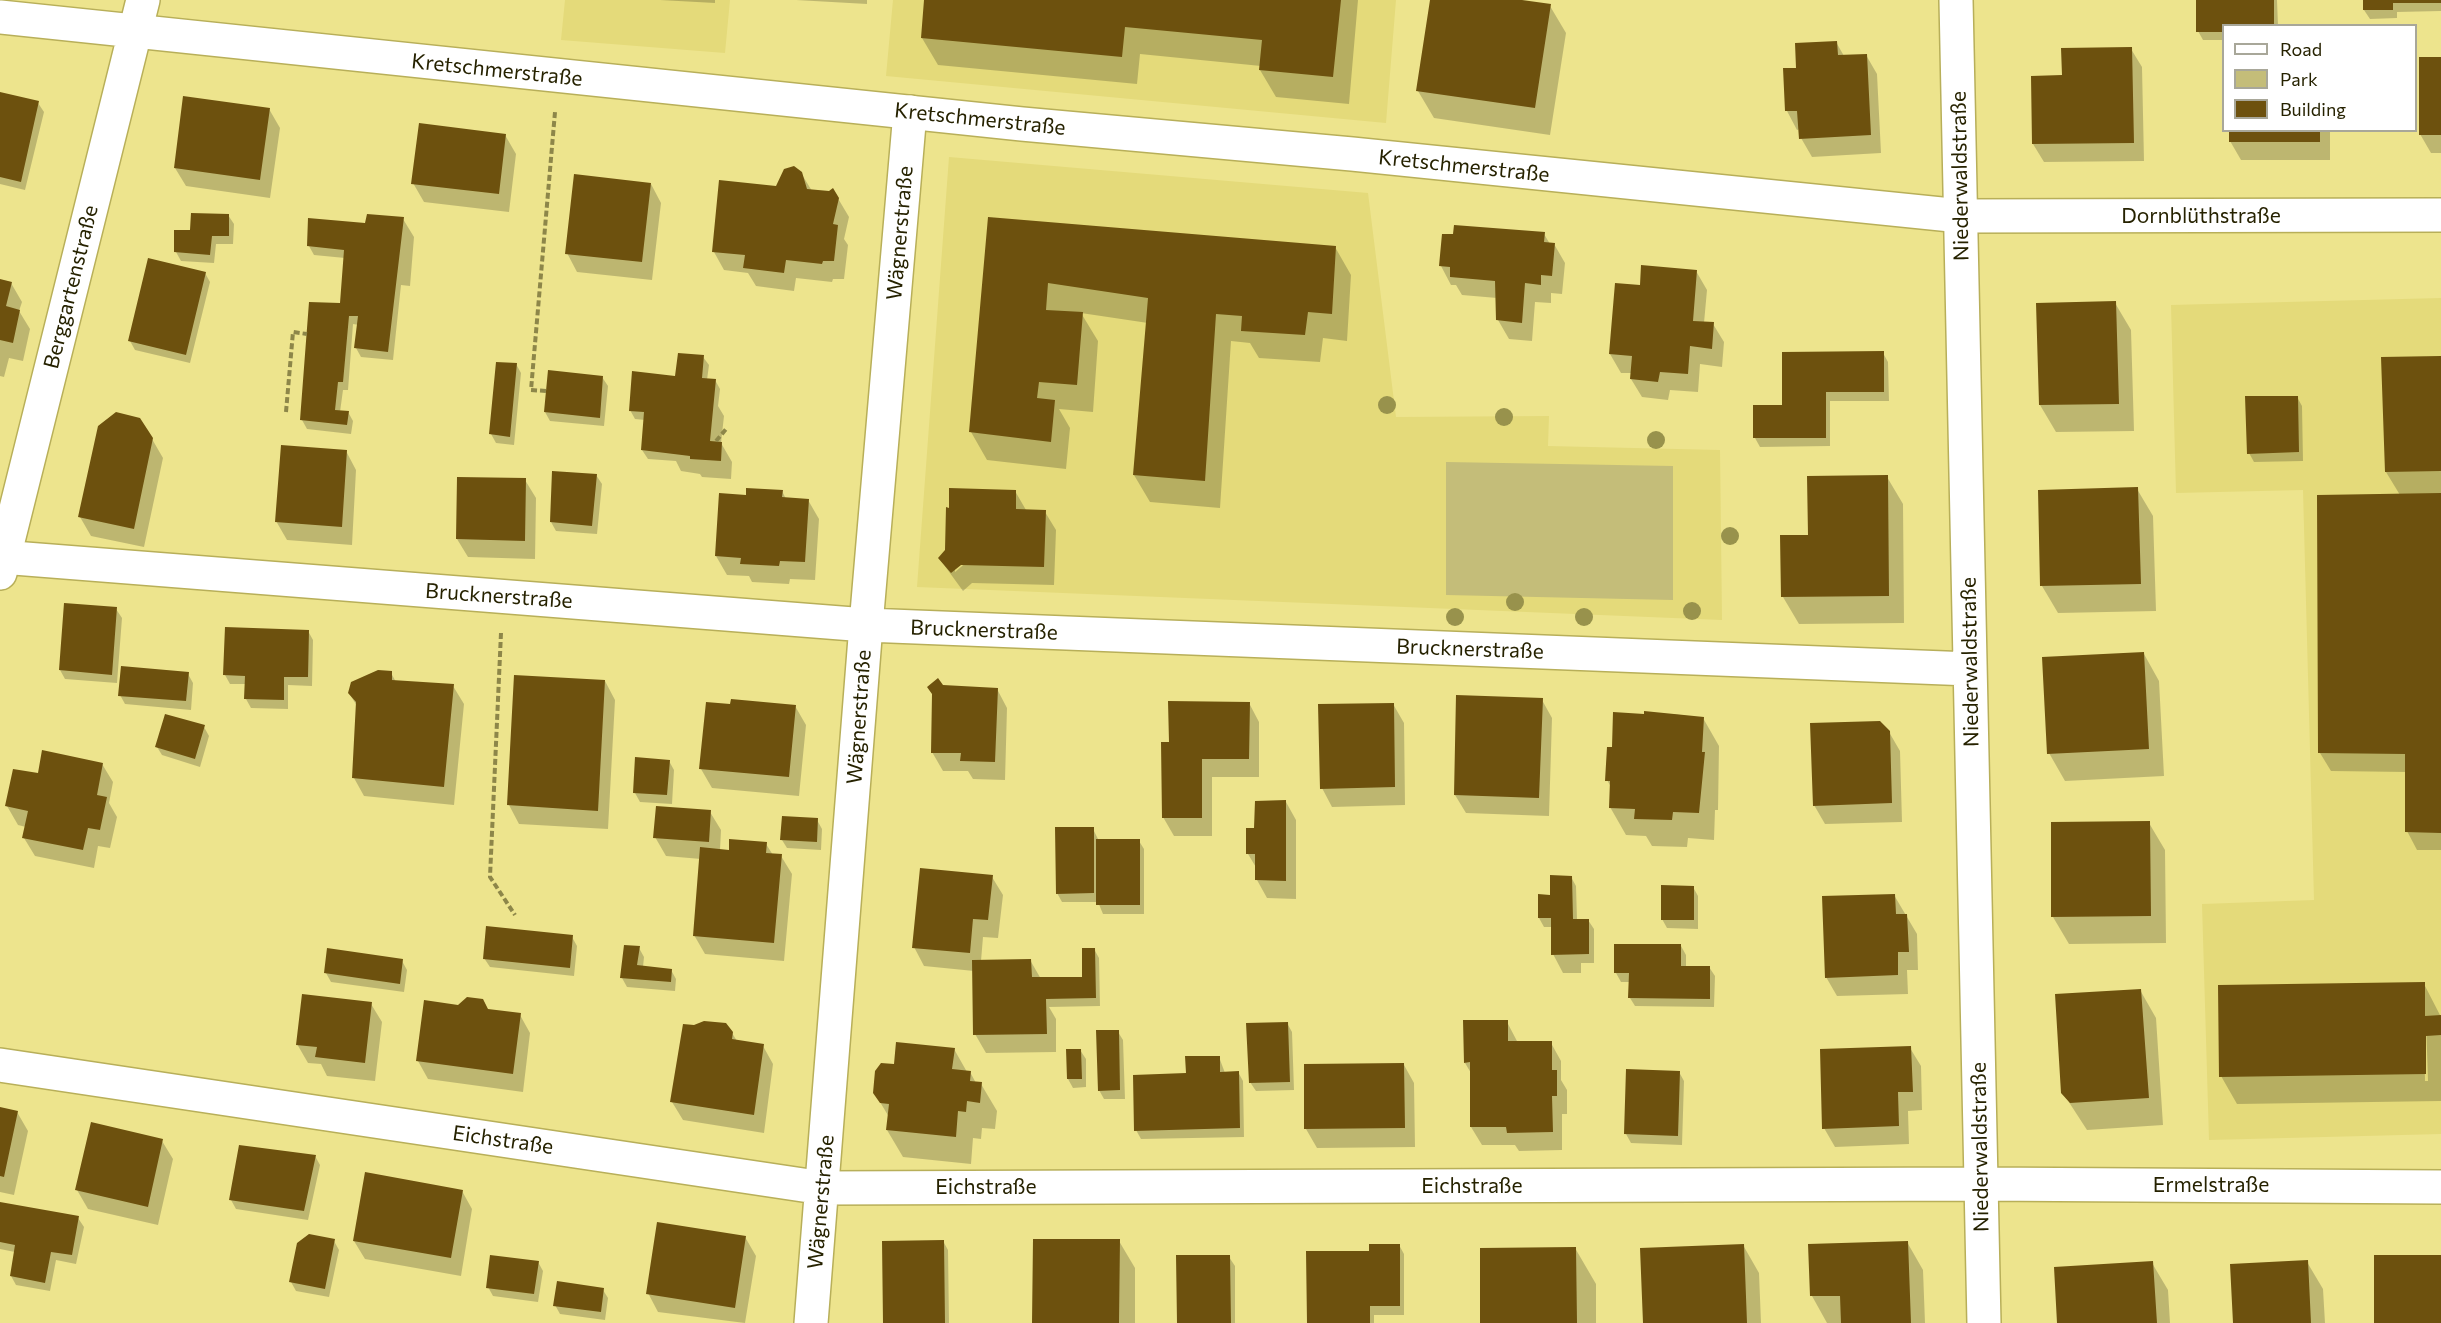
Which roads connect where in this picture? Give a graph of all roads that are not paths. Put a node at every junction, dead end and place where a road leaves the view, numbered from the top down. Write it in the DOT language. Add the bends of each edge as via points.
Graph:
graph roads {
  1 [pos="143,0"];
  2 [pos="1956,0"];
  3 [pos="0,17"];
  4 [pos="135,32"];
  5 [pos="910,112"];
  6 [pos="2441,215"];
  7 [pos="1960,216"];
  8 [pos="1,563"];
  9 [pos="866,625"];
  10 [pos="1970,669"];
  11 [pos="0,1065"];
  12 [pos="1981,1184"];
  13 [pos="2441,1187"];
  14 [pos="823,1188"];
  15 [pos="811,1323"];
  16 [pos="1984,1323"];
  1 -- 4 [label="street, Berggartenstraße"];
  2 -- 7 [label="street, Niederwaldstraße"];
  3 -- 4 [label="street, Kretschmerstraße"];
  4 -- 5 [label="street, Kretschmerstraße"];
  4 -- 8 [label="street, Berggartenstraße"];
  5 -- 7 [label="street, Kretschmerstraße"];
  5 -- 9 [label="street, Wägnerstraße"];
  6 -- 7 [label="street, Dornblüthstraße"];
  7 -- 10 [label="street, Niederwaldstraße"];
  8 -- 9 [label="street, Brucknerstraße"];
  9 -- 10 [label="street, Brucknerstraße"];
  9 -- 14 [label="street, Wägnerstraße"];
  10 -- 12 [label="street, Niederwaldstraße"];
  11 -- 14 [label="street, Eichstraße"];
  12 -- 13 [label="street, Ermelstraße"];
  12 -- 14 [label="street, Eichstraße"];
  12 -- 16 [label="street, Niederwaldstraße"];
  14 -- 15 [label="street, Wägnerstraße"];
}
